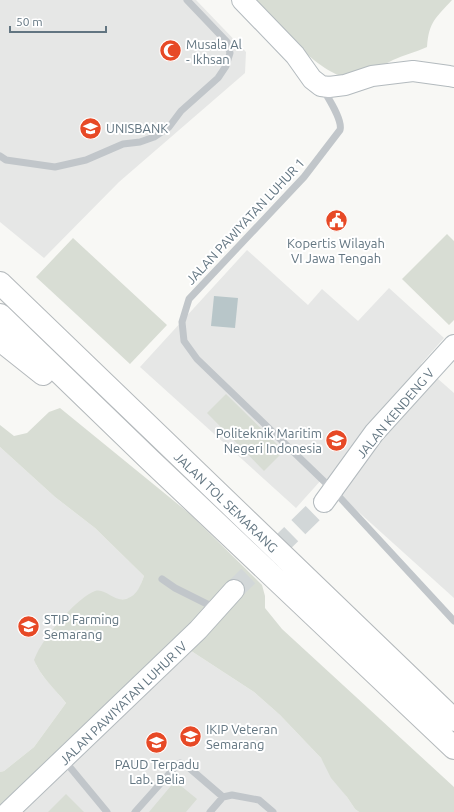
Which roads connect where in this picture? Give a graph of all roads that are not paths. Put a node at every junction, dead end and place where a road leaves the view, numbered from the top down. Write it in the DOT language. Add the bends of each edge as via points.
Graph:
graph roads {
  1 [pos="187,0"];
  2 [pos="242,0"];
  3 [pos="454,78"];
  4 [pos="321,86"];
  5 [pos="0,156"];
  6 [pos="0,283"];
  7 [pos="0,315"];
  8 [pos="0,340"];
  9 [pos="454,345"];
  10 [pos="150,460"];
  11 [pos="328,496"];
  12 [pos="162,579"];
  13 [pos="234,590"];
  14 [pos="217,609"];
  15 [pos="454,621"];
  16 [pos="454,720"];
  17 [pos="454,748"];
  18 [pos="64,760"];
  19 [pos="223,797"];
  20 [pos="8,812"];
  21 [pos="107,812"];
  22 [pos="135,812"];
  23 [pos="210,812"];
  24 [pos="273,812"];
  1 -- 5 [label="lane" via="227,42 230,53 226,66 218,78 182,111 169,127 154,138 123,144 86,160 55,167 6,160"];
  2 -- 4 [label="street"];
  3 -- 4 [label="street" via="413,71 372,76 329,88"];
  4 -- 11 [label="lane, JALAN PAWIYATAN LUHUR 1" via="338,116 340,130 304,177 189,299 182,322 184,341 197,359"];
  6 -- 16 [label="highway, JALAN TOL SEMARANG"];
  7 -- 10 [label="highway, JALAN TOL SEMARANG"];
  8 -- 10 [label="highway"];
  9 -- 11 [label="street, JALAN KENDENG V" via="374,433"];
  10 -- 17 [label="highway, JALAN TOL SEMARANG"];
  11 -- 15 [label="lane, JALAN PAWIYATAN LUHUR 1"];
  12 -- 14 [label="lane"];
  13 -- 14 [label="street, JALAN PAWIYATAN LUHUR IV"];
  14 -- 18 [label="street, JALAN PAWIYATAN LUHUR IV"];
  18 -- 20 [label="street, JALAN PAWIYATAN LUHUR IV"];
  18 -- 21 [label="lane"];
  19 -- 22 [label="lane" via="180,763"];
  19 -- 23 [label="lane"];
  19 -- 24 [label="lane" via="232,795 259,800"];
}
